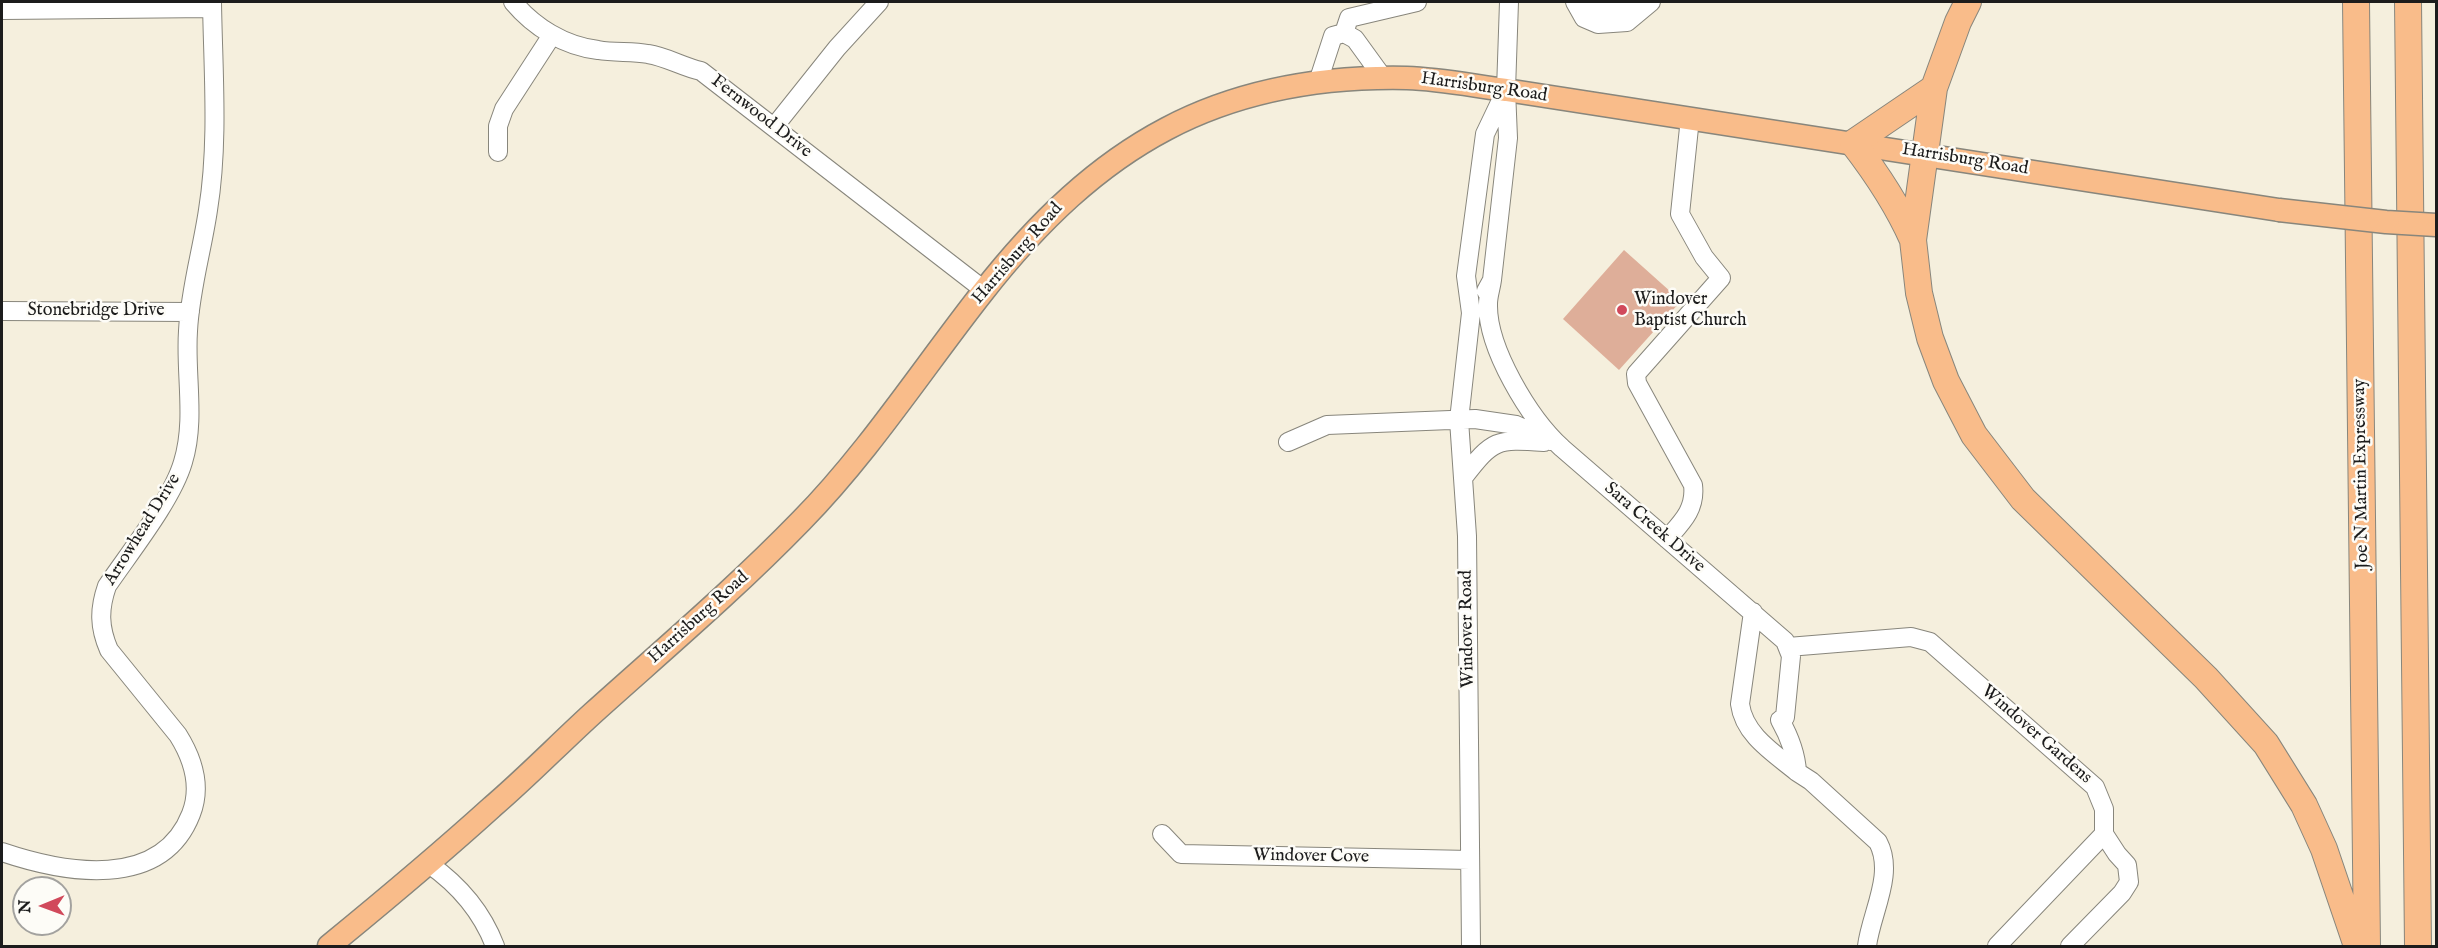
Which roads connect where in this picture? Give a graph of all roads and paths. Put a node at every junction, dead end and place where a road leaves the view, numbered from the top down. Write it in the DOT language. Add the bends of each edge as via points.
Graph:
graph roads {
  1 [pos="513,2"];
  2 [pos="879,2"];
  3 [pos="1417,2"];
  4 [pos="1509,2"];
  5 [pos="1575,2"];
  6 [pos="1590,2"];
  7 [pos="1630,2"];
  8 [pos="1651,2"];
  9 [pos="1968,2"];
  10 [pos="2356,2"];
  11 [pos="2408,2"];
  12 [pos="212,5"];
  13 [pos="2,10"];
  14 [pos="1344,33"];
  15 [pos="552,35"];
  16 [pos="1384,79"];
  17 [pos="1318,82"];
  18 [pos="1934,88"];
  19 [pos="1506,90"];
  20 [pos="1690,118"];
  21 [pos="774,127"];
  22 [pos="1853,143"];
  23 [pos="498,152"];
  24 [pos="1926,154"];
  25 [pos="2436,225"];
  26 [pos="1913,240"];
  27 [pos="1492,280"];
  28 [pos="984,290"];
  29 [pos="2,311"];
  30 [pos="190,312"];
  31 [pos="1471,313"];
  32 [pos="1460,420"];
  33 [pos="1288,442"];
  34 [pos="1556,443"];
  35 [pos="1463,478"];
  36 [pos="1667,539"];
  37 [pos="1753,612"];
  38 [pos="1788,647"];
  39 [pos="1780,720"];
  40 [pos="1751,730"];
  41 [pos="1797,772"];
  42 [pos="1162,834"];
  43 [pos="2104,834"];
  44 [pos="2,852"];
  45 [pos="1470,860"];
  46 [pos="429,864"];
  47 [pos="329,946"];
  48 [pos="495,946"];
  49 [pos="1471,946"];
  50 [pos="1867,946"];
  51 [pos="1997,946"];
  52 [pos="2070,946"];
  53 [pos="2357,946"];
  54 [pos="2367,946"];
  55 [pos="2418,946"];
  1 -- 15 [label="street, Fernwood Drive"];
  2 -- 21 [label="street"];
  3 -- 14 [label="street" via="1349,18"];
  4 -- 19 [label="street, Windover Road"];
  5 -- 8 [label="street" via="1584,18 1598,24 1627,22"];
  6 -- 7 [label="street" via="1602,9 1615,9"];
  9 -- 18 [label="highway"];
  10 -- 54 [label="highway, Joe N Martin Expressway"];
  11 -- 55 [label="highway"];
  12 -- 13 [label="street"];
  12 -- 30 [label="street, Arrowhead Drive" via="213,162"];
  14 -- 16 [label="street" via="1355,39"];
  14 -- 17 [label="street" via="1333,36"];
  15 -- 21 [label="street, Fernwood Drive" via="600,51 675,60 701,71"];
  15 -- 23 [label="street" via="504,109 498,126"];
  16 -- 17 [label="main road, Harrisburg Road"];
  16 -- 19 [label="main road, Harrisburg Road" via="1409,78"];
  17 -- 28 [label="main road, Harrisburg Road" via="1214,106 1137,144 1053,211"];
  18 -- 22 [label="highway"];
  18 -- 24 [label="highway"];
  19 -- 20 [label="main road, Harrisburg Road"];
  19 -- 27 [label="street, Windover Road" via="1508,138"];
  19 -- 31 [label="street, Windover Road" via="1485,134 1466,276"];
  20 -- 22 [label="main road, Harrisburg Road"];
  20 -- 36 [label="street" via="1680,214 1721,278 1636,374 1636,383 1693,486 1694,498 1688,514"];
  21 -- 28 [label="street, Fernwood Drive"];
  22 -- 24 [label="main road, Harrisburg Road"];
  22 -- 26 [label="highway" via="1883,183"];
  24 -- 25 [label="main road, Harrisburg Road, bridge" via="2279,210"];
  24 -- 26 [label="highway"];
  26 -- 53 [label="highway" via="1930,339 1974,435 2023,499 2206,678 2266,744 2304,805 2324,849"];
  27 -- 31 [label="street, Windover Road"];
  27 -- 34 [label="street, Sara Creek Drive" via="1488,304 1493,333 1508,375"];
  28 -- 46 [label="main road, Harrisburg Road" via="870,440 793,530"];
  29 -- 30 [label="street, Stonebridge Drive"];
  30 -- 44 [label="street, Arrowhead Drive" via="189,437 183,463 174,487 108,586 100,621 109,650 187,750 195,774 194,807 177,840 158,857 134,867 50,867"];
  31 -- 32 [label="street, Windover Road"];
  32 -- 33 [label="street, Sara Creek Drive" via="1328,424"];
  32 -- 34 [label="street, Sara Creek Drive" via="1516,425"];
  32 -- 35 [label="street, Windover Road"];
  34 -- 35 [label="street" via="1507,440 1482,454"];
  34 -- 36 [label="street, Sara Creek Drive"];
  35 -- 45 [label="street, Windover Road"];
  36 -- 37 [label="street, Sara Creek Drive"];
  37 -- 38 [label="street"];
  37 -- 40 [label="street" via="1740,704 1746,727"];
  38 -- 39 [label="street" via="1791,656 1785,717"];
  38 -- 43 [label="street, Windover Gardens" via="1911,637 1930,642 2095,787 2104,809"];
  39 -- 40 [label="street"];
  39 -- 41 [label="street" via="1797,761"];
  40 -- 41 [label="street"];
  41 -- 50 [label="street" via="1878,842 1884,853 1885,870"];
  42 -- 45 [label="street, Windover Cove" via="1181,854"];
  43 -- 51 [label="street"];
  43 -- 52 [label="street" via="2127,865 2129,882"];
  45 -- 49 [label="street, Windover Road"];
  46 -- 47 [label="main road, Harrisburg Road"];
  46 -- 48 [label="street" via="465,894"];
}
